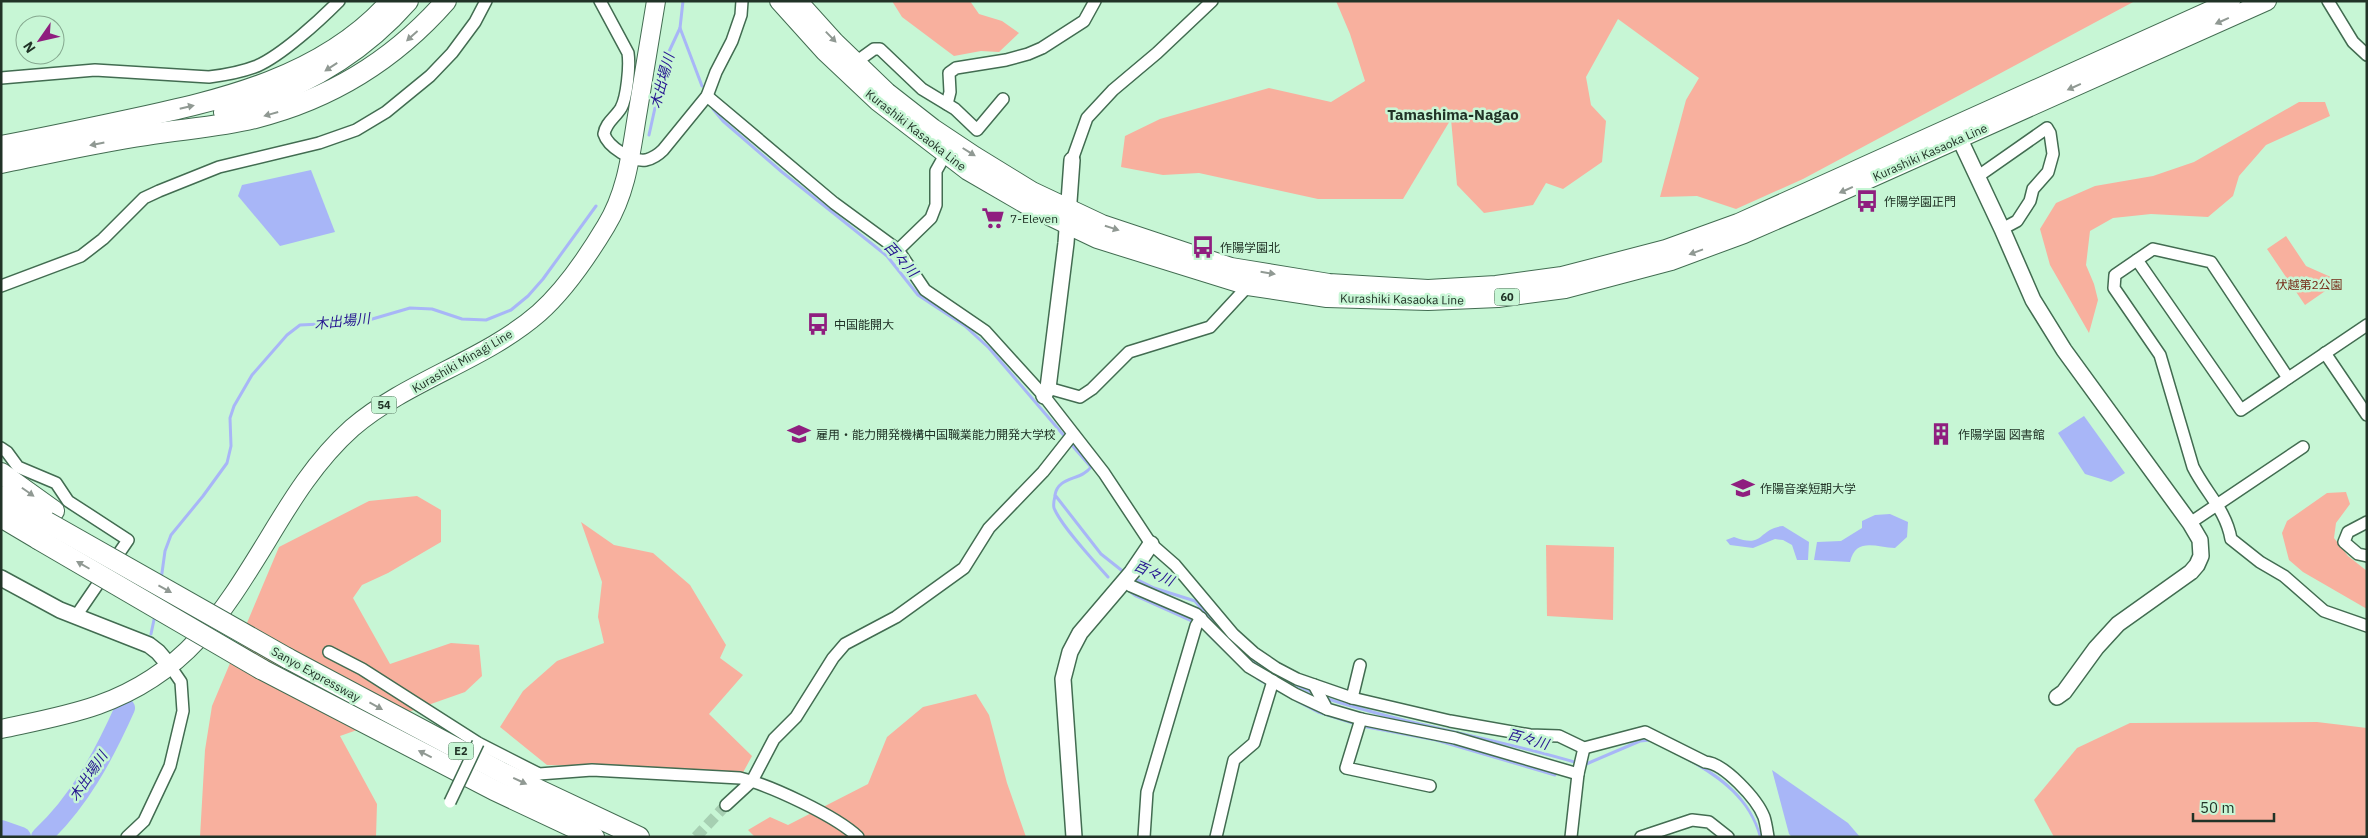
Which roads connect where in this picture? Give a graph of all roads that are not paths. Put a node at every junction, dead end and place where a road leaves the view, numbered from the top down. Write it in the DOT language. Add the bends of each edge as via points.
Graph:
graph roads {
  1 [pos="339,1"];
  2 [pos="377,1"];
  3 [pos="391,1"];
  4 [pos="408,1"];
  5 [pos="446,1"];
  6 [pos="486,1"];
  7 [pos="600,1"];
  8 [pos="656,1"];
  9 [pos="742,1"];
  10 [pos="779,1"];
  11 [pos="798,1"];
  12 [pos="1095,1"];
  13 [pos="1212,1"];
  14 [pos="2231,1"];
  15 [pos="2267,1"];
  16 [pos="2328,1"];
  17 [pos="324,54"];
  18 [pos="2367,55"];
  19 [pos="856,62"];
  20 [pos="1,78"];
  21 [pos="707,96"];
  22 [pos="1003,99"];
  23 [pos="947,104"];
  24 [pos="1956,133"];
  25 [pos="145,135"];
  26 [pos="1,146"];
  27 [pos="945,155"];
  28 [pos="630,156"];
  29 [pos="1072,160"];
  30 [pos="1,163"];
  31 [pos="1977,177"];
  32 [pos="1068,209"];
  33 [pos="1067,227"];
  34 [pos="2002,229"];
  35 [pos="898,250"];
  36 [pos="2137,260"];
  37 [pos="1,286"];
  38 [pos="1248,286"];
  39 [pos="2367,325"];
  40 [pos="2325,353"];
  41 [pos="2288,378"];
  42 [pos="1046,392"];
  43 [pos="2367,415"];
  44 [pos="1071,436"];
  45 [pos="2303,447"];
  46 [pos="1,448"];
  47 [pos="1,473"];
  48 [pos="1,496"];
  49 [pos="2216,504"];
  50 [pos="1,517"];
  51 [pos="2367,522"];
  52 [pos="2190,523"];
  53 [pos="46,524"];
  54 [pos="1151,544"];
  55 [pos="2367,556"];
  56 [pos="1128,576"];
  57 [pos="1,578"];
  58 [pos="1201,615"];
  59 [pos="76,616"];
  60 [pos="2367,626"];
  61 [pos="329,652"];
  62 [pos="1360,665"];
  63 [pos="170,666"];
  64 [pos="1271,685"];
  65 [pos="1315,686"];
  66 [pos="2057,697"];
  67 [pos="1352,698"];
  68 [pos="1326,706"];
  69 [pos="1450,721"];
  70 [pos="1360,723"];
  71 [pos="1,729"];
  72 [pos="1446,736"];
  73 [pos="478,743"];
  74 [pos="1582,753"];
  75 [pos="1578,772"];
  76 [pos="752,781"];
  77 [pos="1430,786"];
  78 [pos="450,802"];
  79 [pos="726,805"];
  80 [pos="127,837"];
  81 [pos="594,837"];
  82 [pos="639,837"];
  83 [pos="858,837"];
  84 [pos="1074,837"];
  85 [pos="1144,837"];
  86 [pos="1216,837"];
  87 [pos="1571,837"];
  88 [pos="1641,837"];
  89 [pos="1728,837"];
  90 [pos="1768,837"];
  1 -- 20 [label="street" via="287,46 258,65 227,75 209,77 95,70"];
  2 -- 17 [label="highway"];
  3 -- 17 [label="highway" via="355,34"];
  4 -- 25 [label="highway, one-way" via="364,44 301,84 255,103"];
  5 -- 25 [label="highway, one-way" via="385,59 308,101 254,119"];
  6 -- 37 [label="street" via="452,53 430,76 386,112 364,125 319,143 219,167 159,190 144,198 81,256"];
  7 -- 28 [label="street" via="628,54 629,62 624,102 604,134 610,146"];
  8 -- 28 [label="main road, Kurashiki Minagi Line / 54"];
  9 -- 21 [label="street" via="741,15 732,40"];
  10 -- 27 [label="main road, Kurashiki Kasaoka Line / 60" via="846,73"];
  11 -- 19 [label="main road, Kurashiki Kasaoka Line / 60, one-way"];
  12 -- 23 [label="street" via="1084,21 1035,51 1006,60 956,68 949,73"];
  13 -- 29 [label="street" via="1086,118"];
  14 -- 24 [label="main road, Kurashiki Kasaoka Line / 60"];
  15 -- 24 [label="main road, Kurashiki Kasaoka Line / 60, one-way"];
  16 -- 18 [label="street" via="2352,42"];
  26 -- 17 [label="highway, one-way" via="237,94 284,76"];
  19 -- 23 [label="street" via="874,49 880,49 922,88"];
  19 -- 32 [label="main road, Kurashiki Kasaoka Line / 60, one-way" via="910,110 953,142 1032,191"];
  21 -- 28 [label="street" via="655,157 644,160"];
  21 -- 35 [label="street" via="827,196"];
  22 -- 23 [label="street" via="978,130"];
  24 -- 31 [label="street"];
  32 -- 24 [label="main road, Kurashiki Kasaoka Line / 60, one-way" via="1102,224 1231,267 1329,283 1428,289 1496,284 1562,276 1666,249 1738,223"];
  24 -- 38 [label="main road, Kurashiki Kasaoka Line / 60, one-way" via="1744,234 1672,261 1565,289 1498,298 1428,301 1327,298"];
  25 -- 30 [label="highway, one-way"];
  27 -- 33 [label="main road, Kurashiki Kasaoka Line / 60"];
  27 -- 35 [label="street" via="936,171 935,212"];
  28 -- 63 [label="main road, Kurashiki Minagi Line / 54" via="613,214 554,298 504,338 378,409 352,428 313,470 207,630"];
  29 -- 32 [label="street"];
  31 -- 34 [label="street"];
  31 -- 34 [label="street" via="2047,128 2053,154 2048,172 2033,189 2030,201 2017,220"];
  32 -- 33 [label="street"];
  33 -- 38 [label="main road, Kurashiki Kasaoka Line / 60"];
  33 -- 42 [label="street"];
  34 -- 52 [label="street" via="2032,300 2064,350"];
  35 -- 42 [label="street" via="925,290 985,331"];
  36 -- 41 [label="street" via="2153,249 2211,262"];
  36 -- 41 [label="street" via="2241,410"];
  36 -- 49 [label="street" via="2114,275 2114,288 2160,354 2192,467"];
  38 -- 42 [label="street" via="1210,327 1128,352 1080,397"];
  39 -- 40 [label="street"];
  40 -- 41 [label="street"];
  40 -- 43 [label="street"];
  42 -- 44 [label="street"];
  44 -- 54 [label="street" via="1104,473"];
  44 -- 76 [label="street" via="1059,454 989,528 964,568 896,618 845,644 796,717 774,739"];
  45 -- 49 [label="street"];
  46 -- 59 [label="street" via="18,467 56,483 68,501 128,540"];
  47 -- 53 [label="highway, one-way"];
  48 -- 53 [label="highway, Sanyo Expressway / E2"];
  49 -- 52 [label="street"];
  49 -- 60 [label="street" via="2228,522 2232,539 2260,562 2284,576 2324,611"];
  50 -- 53 [label="highway, Sanyo Expressway / E2"];
  51 -- 55 [label="street" via="2348,532 2344,542 2358,554"];
  52 -- 66 [label="street" via="2200,540 2201,556 2197,565 2118,624"];
  81 -- 53 [label="highway, Sanyo Expressway / E2, one-way, bridge" via="494,790 261,669"];
  53 -- 82 [label="highway, Sanyo Expressway / E2, one-way, bridge" via="116,552 139,575 287,658 495,769"];
  54 -- 56 [label="street"];
  54 -- 58 [label="street" via="1175,565"];
  56 -- 58 [label="street" via="1132,586"];
  56 -- 84 [label="street" via="1080,633 1070,652 1064,679"];
  57 -- 59 [label="street"];
  58 -- 64 [label="street" via="1249,667"];
  58 -- 65 [label="street" via="1233,634 1254,654"];
  58 -- 85 [label="street" via="1147,792"];
  59 -- 63 [label="street" via="149,645"];
  61 -- 73 [label="street"];
  62 -- 67 [label="street"];
  63 -- 71 [label="main road, Kurashiki Minagi Line / 54" via="148,682 97,706"];
  63 -- 80 [label="street" via="181,682 183,711 170,766 144,820"];
  64 -- 68 [label="street"];
  64 -- 86 [label="street" via="1254,743 1234,760"];
  65 -- 67 [label="street"];
  65 -- 68 [label="street"];
  67 -- 69 [label="street"];
  68 -- 70 [label="street"];
  69 -- 72 [label="street"];
  69 -- 74 [label="street" via="1530,735 1559,736"];
  70 -- 72 [label="street"];
  70 -- 77 [label="street" via="1346,768"];
  72 -- 75 [label="street"];
  73 -- 76 [label="street" via="539,774 592,770 732,776"];
  73 -- 78 [label="street, bridge"];
  74 -- 75 [label="street"];
  74 -- 90 [label="street" via="1645,732 1705,762 1712,762 1744,787 1764,817"];
  75 -- 87 [label="street"];
  76 -- 79 [label="street"];
  76 -- 83 [label="street" via="812,808 849,828"];
  88 -- 89 [label="street" via="1692,820 1709,822"];
}
